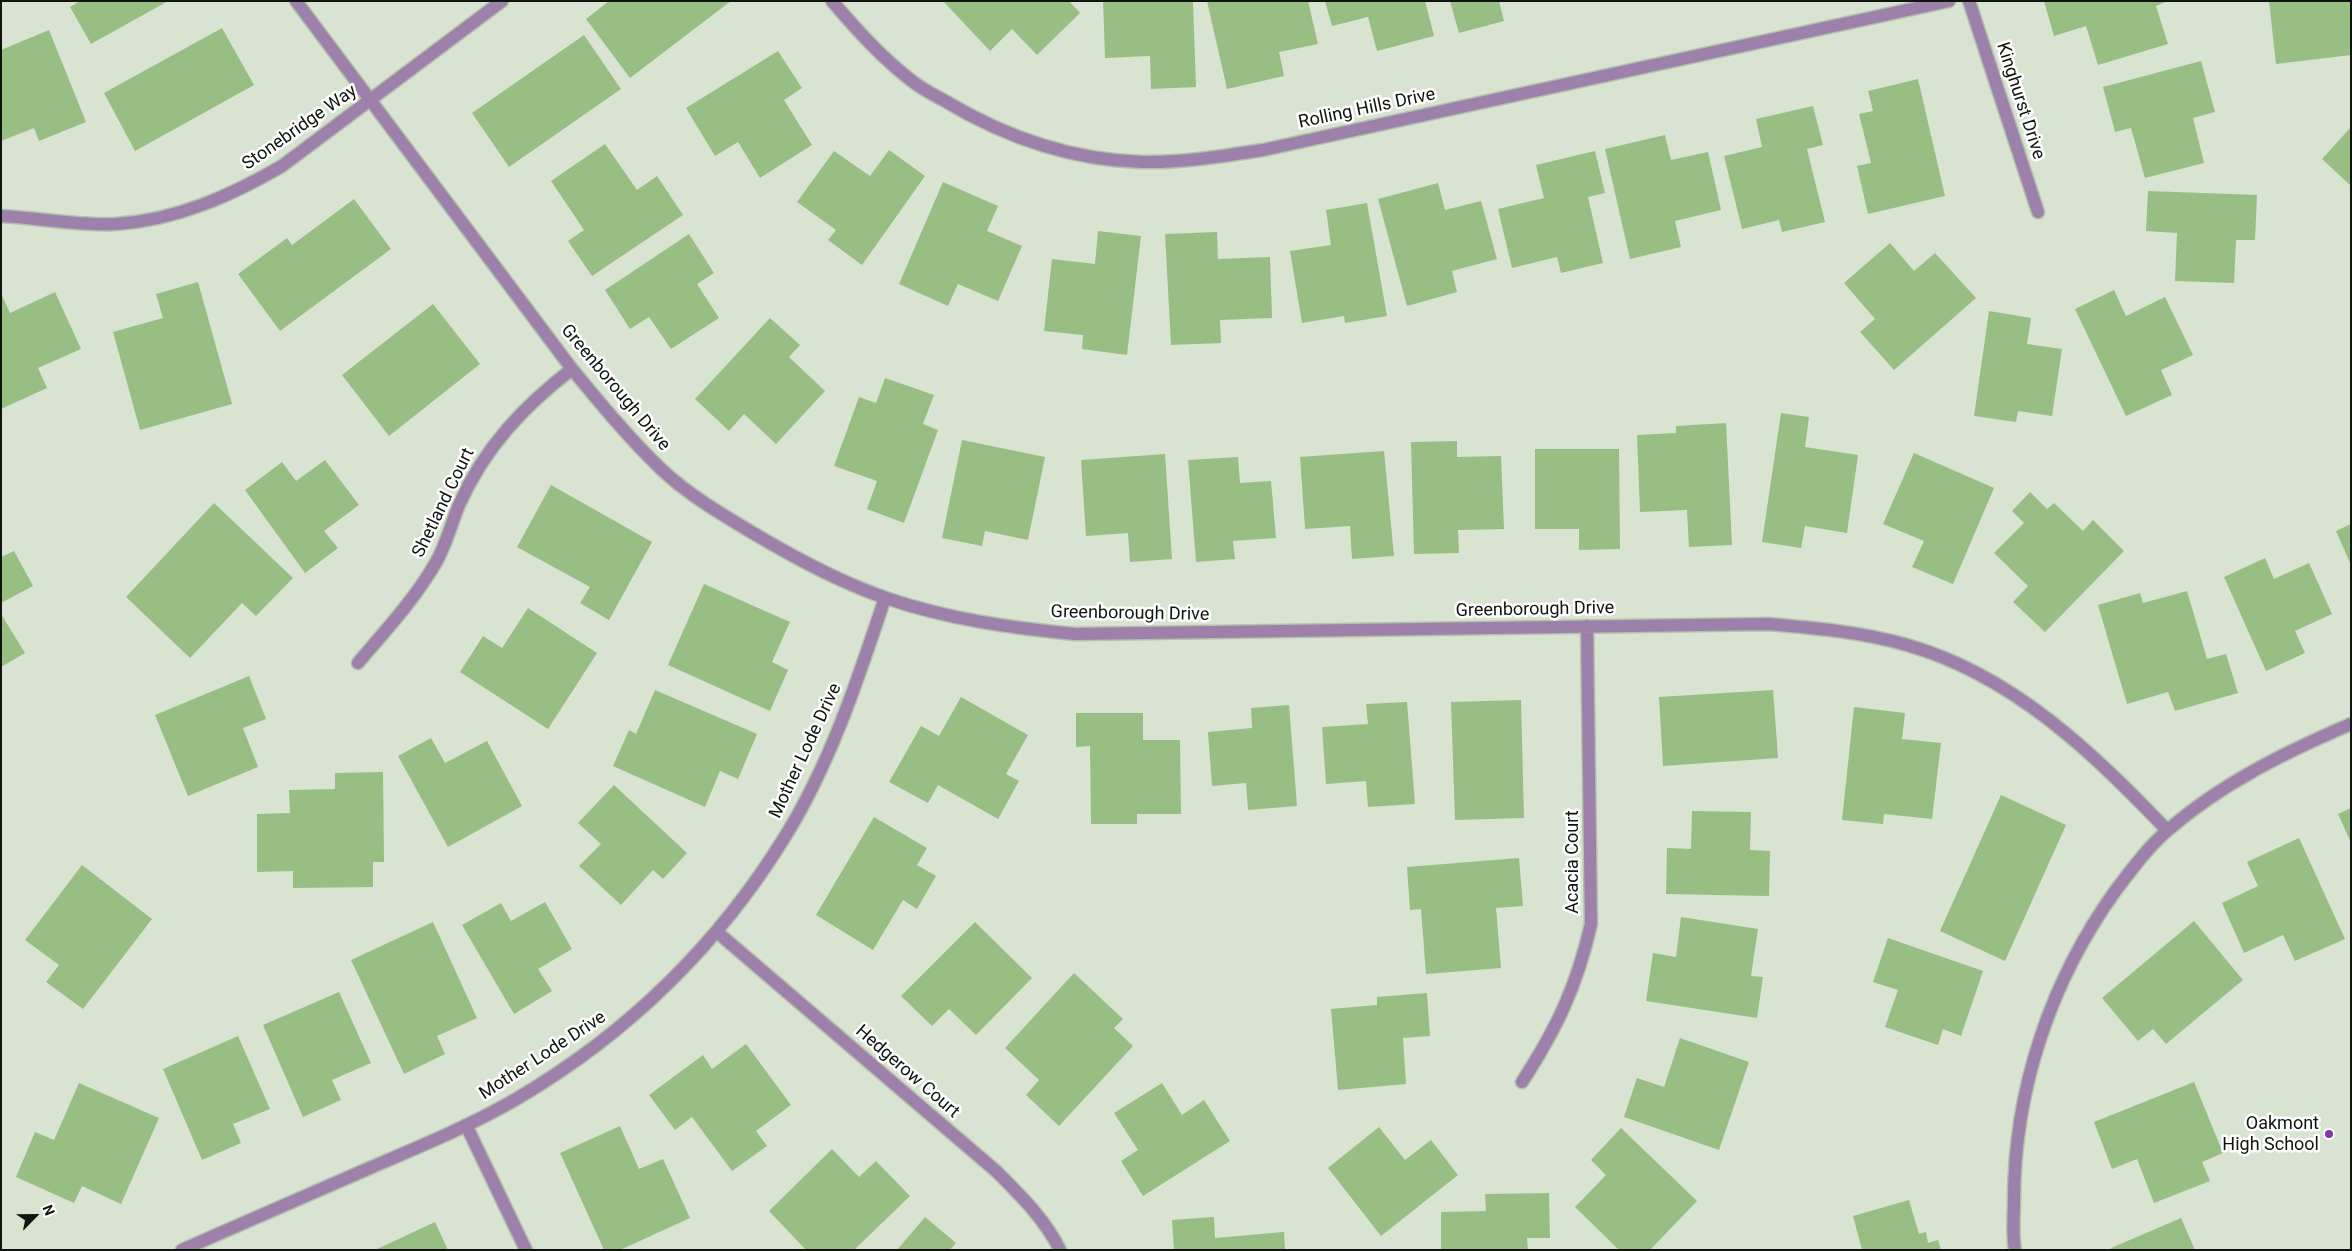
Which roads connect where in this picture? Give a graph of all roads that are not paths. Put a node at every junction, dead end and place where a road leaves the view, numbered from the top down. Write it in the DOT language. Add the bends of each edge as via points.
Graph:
graph roads {
  1 [pos="296,1"];
  2 [pos="502,1"];
  3 [pos="832,1"];
  4 [pos="1949,1"];
  5 [pos="1969,1"];
  6 [pos="370,100"];
  7 [pos="2038,212"];
  8 [pos="1,216"];
  9 [pos="572,368"];
  10 [pos="885,598"];
  11 [pos="1587,626"];
  12 [pos="358,663"];
  13 [pos="2351,724"];
  14 [pos="2167,830"];
  15 [pos="717,932"];
  16 [pos="1522,1082"];
  17 [pos="466,1125"];
  18 [pos="182,1250"];
  19 [pos="526,1250"];
  20 [pos="1060,1250"];
  21 [pos="2015,1250"];
  1 -- 6 [label="street, Greenborough Drive"];
  2 -- 6 [label="street, Stonebridge Way"];
  3 -- 4 [label="street, Rolling Hills Drive" via="864,39 913,82 968,115 1030,142 1084,157 1142,162 1203,159 1263,150"];
  5 -- 7 [label="street, Kinghurst Drive"];
  6 -- 8 [label="street, Stonebridge Way" via="282,166 243,189 198,208 116,224"];
  6 -- 9 [label="street, Greenborough Drive"];
  9 -- 10 [label="street, Greenborough Drive" via="661,469 718,513 798,559"];
  9 -- 12 [label="street, Shetland Court" via="516,416 494,443 460,504 436,562 418,592"];
  10 -- 11 [label="street, Greenborough Drive" via="946,615 1017,628 1075,634"];
  10 -- 15 [label="street, Mother Lode Drive" via="851,698 824,762 787,834"];
  11 -- 14 [label="street, Greenborough Drive" via="1768,624 1842,631 1908,645 1972,670 2027,703 2077,741"];
  11 -- 16 [label="street, Acacia Court" via="1591,924 1582,964 1567,1005"];
  13 -- 14 [label="street" via="2258,767"];
  14 -- 21 [label="street" via="2136,863 2092,924 2053,1002 2032,1060 2014,1158"];
  15 -- 17 [label="street, Mother Lode Drive" via="688,966 614,1032 518,1098"];
  15 -- 20 [label="street, Hedgerow Court" via="996,1171 1030,1205 1054,1236"];
  17 -- 18 [label="street, Mother Lode Drive"];
  17 -- 19 [label="street"];
}
